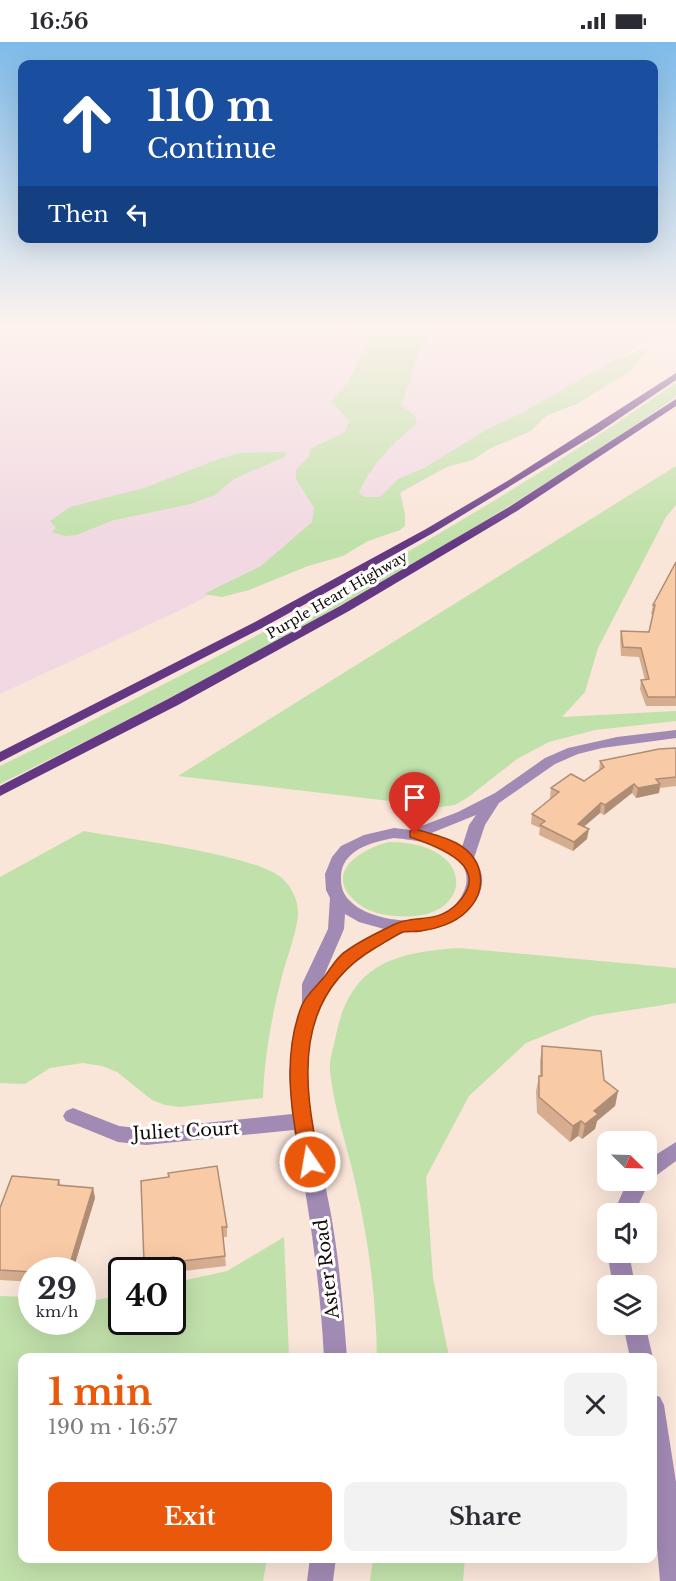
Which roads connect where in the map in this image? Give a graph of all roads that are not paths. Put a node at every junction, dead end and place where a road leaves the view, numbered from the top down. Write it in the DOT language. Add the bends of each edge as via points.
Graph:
graph roads {
  1 [pos="645,397"];
  2 [pos="676,402"];
  3 [pos="676,734"];
  4 [pos="0,758"];
  5 [pos="0,792"];
  6 [pos="493,800"];
  7 [pos="415,834"];
  8 [pos="466,858"];
  9 [pos="338,898"];
  10 [pos="401,927"];
  11 [pos="310,1005"];
  12 [pos="73,1116"];
  13 [pos="302,1121"];
  14 [pos="671,1152"];
  15 [pos="657,1164"];
  16 [pos="637,1335"];
  17 [pos="336,1353"];
  18 [pos="641,1353"];
  19 [pos="657,1438"];
  20 [pos="322,1563"];
  21 [pos="320,1581"];
  22 [pos="673,1581"];
  1 -- 4 [label="main road, Purple Heart Highway" via="422,535 236,638"];
  2 -- 5 [label="main road, Purple Heart Highway" via="567,476 387,584"];
  3 -- 6 [label="street" via="581,747 535,770"];
  6 -- 7 [label="street"];
  6 -- 8 [label="street" via="477,825"];
  7 -- 8 [label="street" via="444,843"];
  7 -- 9 [label="street" via="376,836 347,849 332,872"];
  8 -- 10 [label="street" via="475,885 471,898 460,910 423,926"];
  9 -- 10 [label="street" via="364,918"];
  9 -- 11 [label="street, Aster Road" via="336,929 311,984"];
  10 -- 11 [label="street, Aster Road" via="349,956"];
  11 -- 13 [label="street, Aster Road" via="298,1073"];
  12 -- 13 [label="street, Juliet Court" via="118,1134 146,1137"];
  13 -- 17 [label="street, Aster Road" via="320,1204 332,1287"];
  14 -- 15 [label="street"];
  16 -- 18 [label="street"];
  19 -- 22 [label="street"];
  20 -- 21 [label="street"];
}
